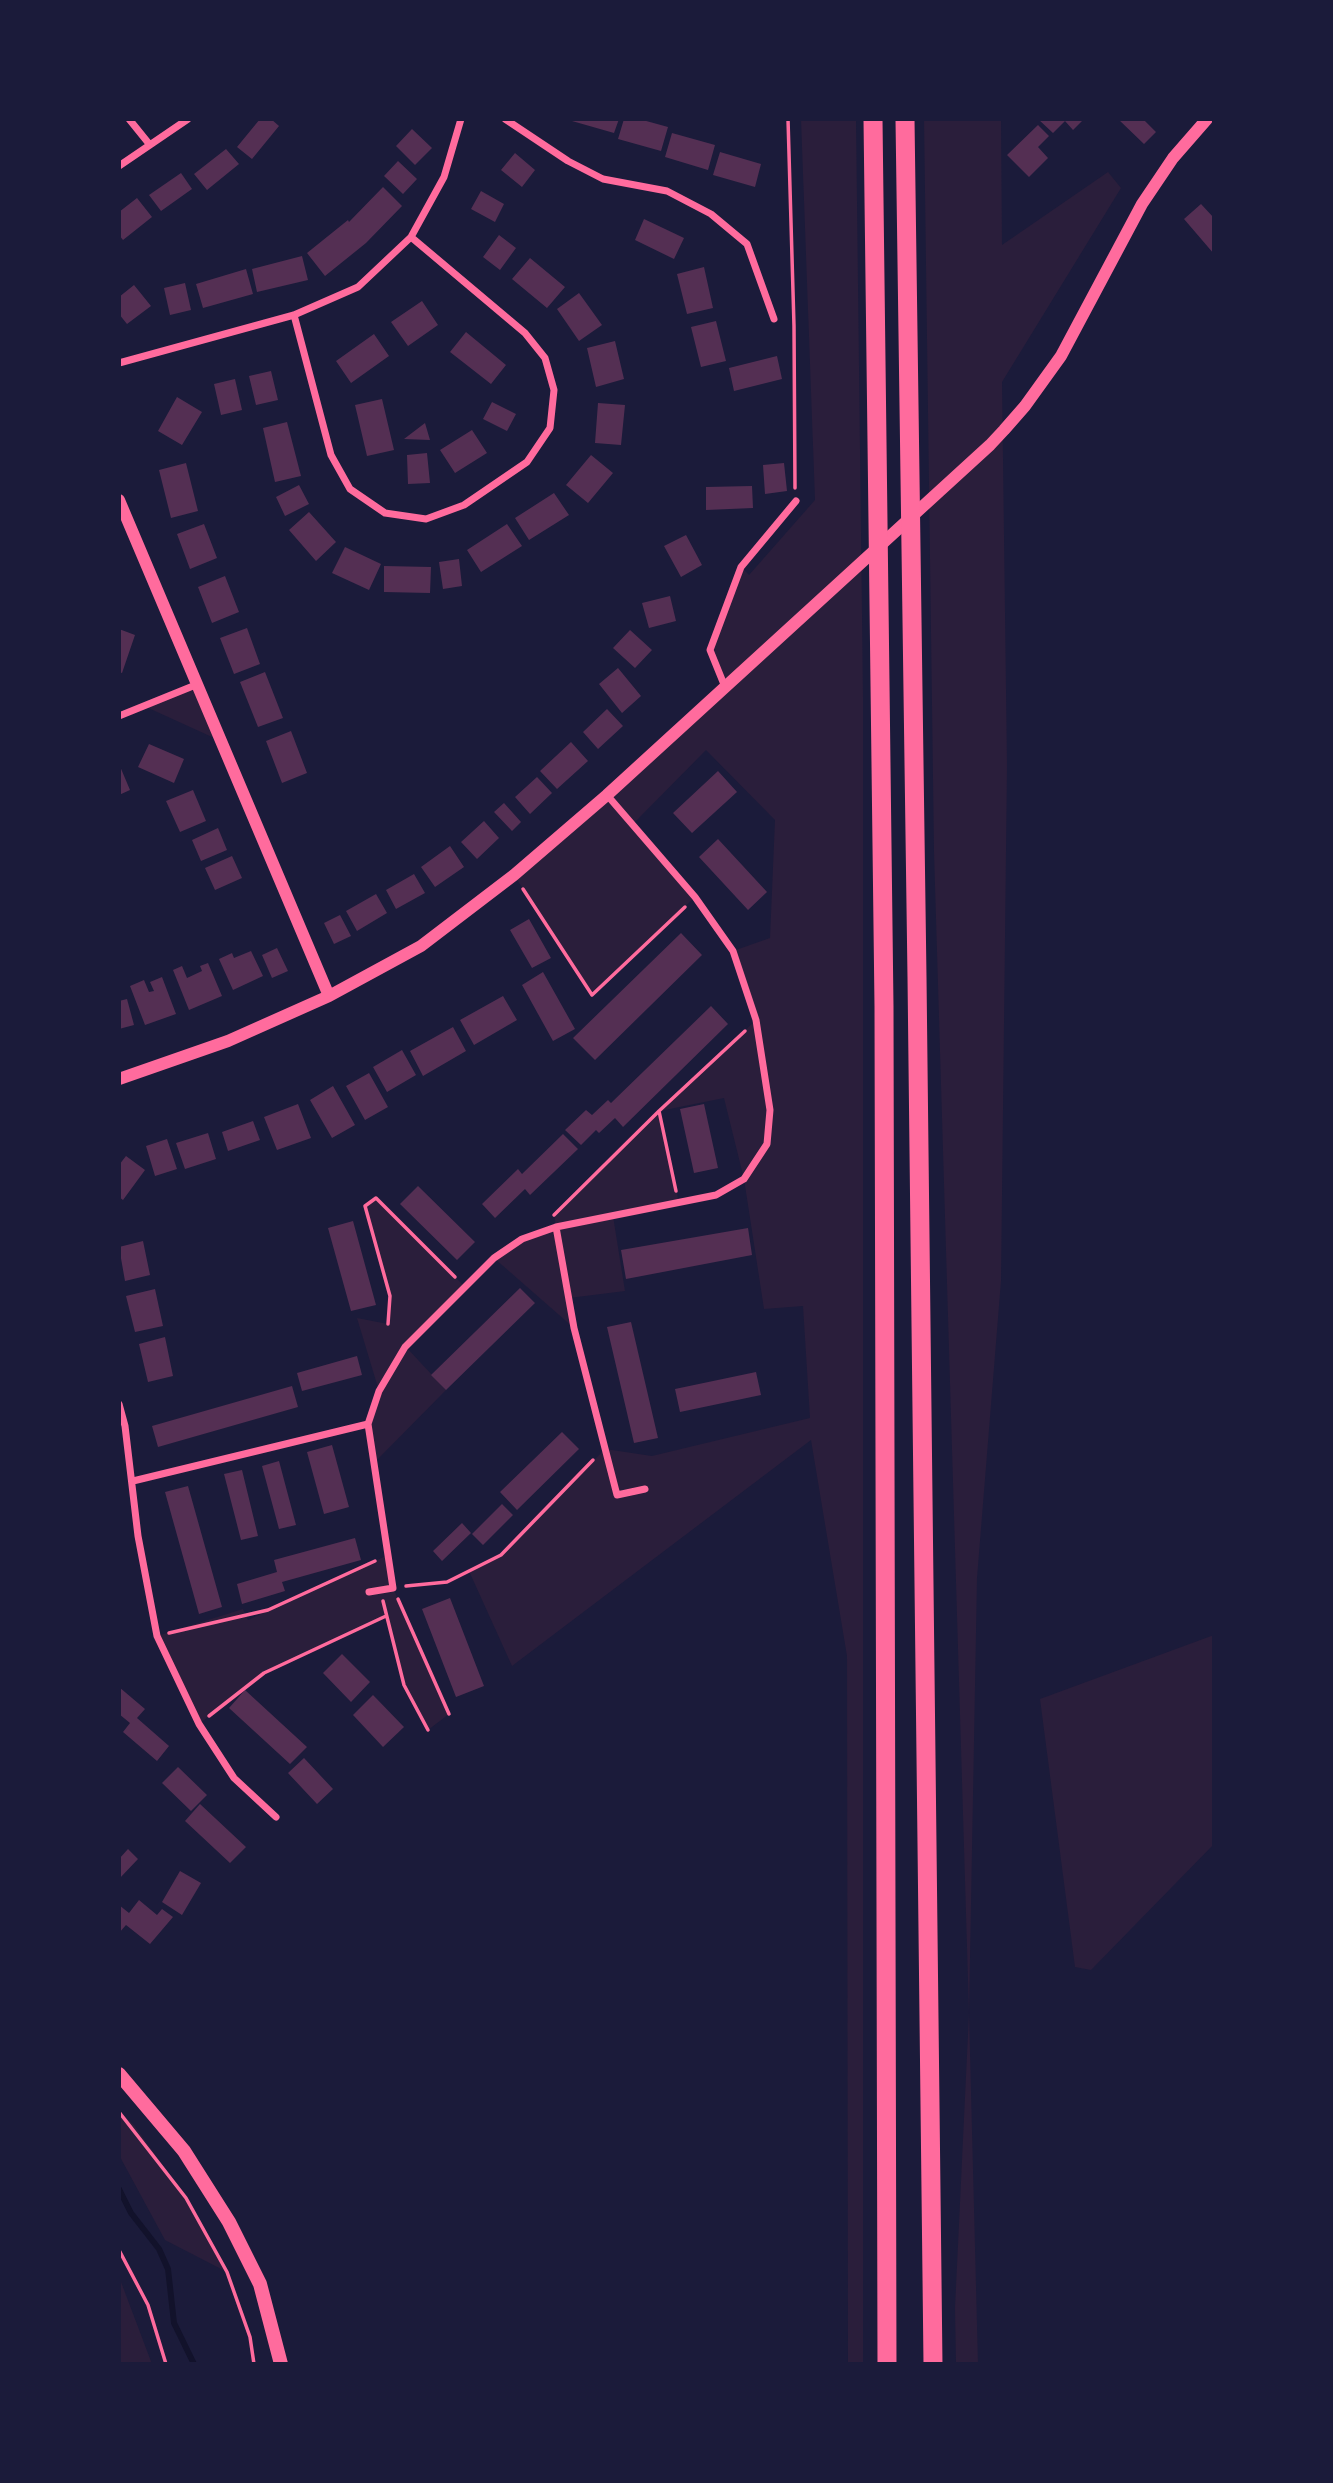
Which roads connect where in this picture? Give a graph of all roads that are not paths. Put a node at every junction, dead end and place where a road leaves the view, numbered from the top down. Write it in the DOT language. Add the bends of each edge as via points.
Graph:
graph roads {
  1 [pos="129,119"];
  2 [pos="188,119"];
  3 [pos="461,119"];
  4 [pos="505,119"];
  5 [pos="873,119"];
  6 [pos="905,119"];
  7 [pos="1207,119"];
  8 [pos="149,145"];
  9 [pos="119,166"];
  10 [pos="411,237"];
  11 [pos="294,315"];
  12 [pos="774,319"];
  13 [pos="119,363"];
  14 [pos="119,500"];
  15 [pos="796,501"];
  16 [pos="198,684"];
  17 [pos="725,687"];
  18 [pos="119,716"];
  19 [pos="607,795"];
  20 [pos="330,996"];
  21 [pos="119,1080"];
  22 [pos="556,1227"];
  23 [pos="119,1404"];
  24 [pos="368,1424"];
  25 [pos="133,1481"];
  26 [pos="645,1489"];
  27 [pos="369,1592"];
  28 [pos="276,1818"];
  29 [pos="119,2074"];
  30 [pos="281,2364"];
  31 [pos="887,2364"];
  32 [pos="933,2364"];
  1 -- 8 [label="street"];
  2 -- 8 [label="street"];
  3 -- 10 [label="street" via="444,177"];
  4 -- 12 [label="street" via="603,179 667,191 711,214 747,244"];
  5 -- 31 [label="highway" via="884,1006"];
  6 -- 32 [label="highway"];
  7 -- 17 [label="street" via="1142,204 1061,356 1025,406 990,445"];
  8 -- 9 [label="street"];
  10 -- 11 [label="street" via="358,287"];
  10 -- 11 [label="street" via="525,333 545,358 555,390 550,428 527,462 464,505 426,519 385,513 350,489 331,455"];
  11 -- 13 [label="street"];
  14 -- 16 [label="street"];
  15 -- 17 [label="street" via="741,567 710,650"];
  16 -- 18 [label="street"];
  16 -- 20 [label="street"];
  17 -- 19 [label="street"];
  19 -- 20 [label="street" via="421,946"];
  19 -- 22 [label="street" via="695,897 733,951 756,1020 770,1110 766,1144 744,1179 716,1195"];
  20 -- 21 [label="street" via="228,1041"];
  22 -- 24 [label="street" via="522,1239 494,1258 405,1347 379,1391"];
  22 -- 26 [label="street" via="574,1328 617,1495"];
  23 -- 25 [label="street"];
  24 -- 25 [label="street"];
  24 -- 27 [label="street" via="393,1588"];
  25 -- 28 [label="street" via="157,1636 199,1724 234,1778"];
  29 -- 30 [label="main road" via="184,2151 229,2222 260,2284"];
}
